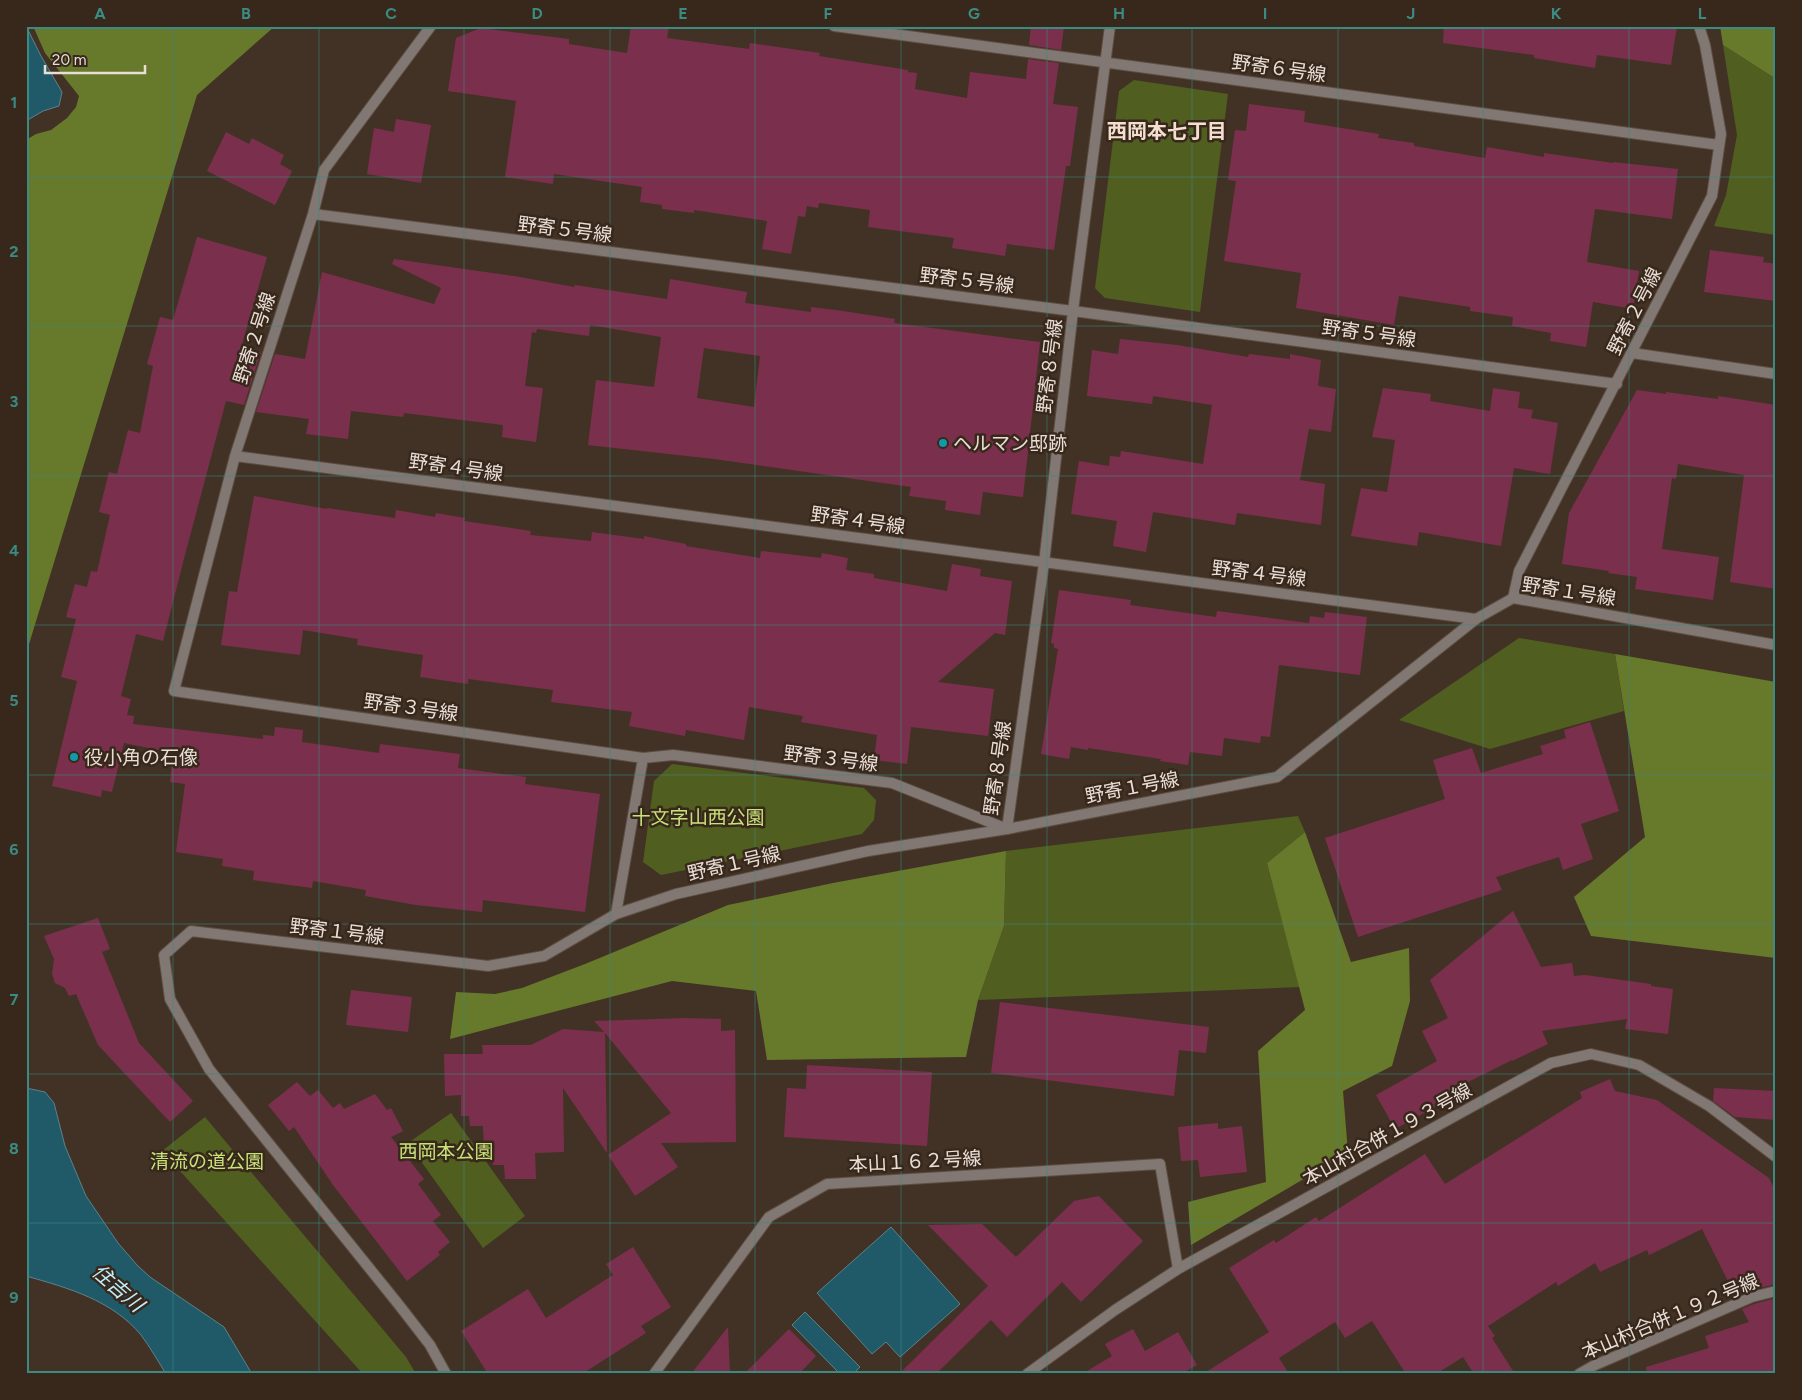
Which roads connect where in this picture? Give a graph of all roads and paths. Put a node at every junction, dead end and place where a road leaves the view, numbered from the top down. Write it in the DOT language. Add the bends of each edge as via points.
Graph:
graph roads {
  1 [pos="431,26"];
  2 [pos="834,26"];
  3 [pos="1110,26"];
  4 [pos="1699,26"];
  5 [pos="1105,63"];
  6 [pos="1719,145"];
  7 [pos="312,214"];
  8 [pos="1073,311"];
  9 [pos="1632,353"];
  10 [pos="1776,374"];
  11 [pos="1617,384"];
  12 [pos="235,456"];
  13 [pos="1044,563"];
  14 [pos="1513,598"];
  15 [pos="1476,620"];
  16 [pos="1776,645"];
  17 [pos="174,691"];
  18 [pos="643,758"];
  19 [pos="1006,829"];
  20 [pos="616,914"];
  21 [pos="1776,1157"];
  22 [pos="1178,1269"];
  23 [pos="1776,1291"];
  24 [pos="446,1374"];
  25 [pos="654,1374"];
  26 [pos="1027,1374"];
  27 [pos="1579,1374"];
  1 -- 7 [label="street, 野寄２号線" via="324,170"];
  2 -- 5 [label="street, 野寄６号線"];
  3 -- 5 [label="street, 野寄８号線"];
  4 -- 6 [label="street, 野寄２号線" via="1706,45 1721,134"];
  5 -- 6 [label="street, 野寄６号線"];
  5 -- 8 [label="street, 野寄８号線"];
  6 -- 9 [label="street, 野寄２号線" via="1712,196"];
  7 -- 8 [label="street, 野寄５号線"];
  7 -- 12 [label="street, 野寄２号線"];
  8 -- 11 [label="street, 野寄５号線"];
  8 -- 13 [label="street, 野寄８号線"];
  9 -- 10 [label="street"];
  9 -- 11 [label="street, 野寄２号線"];
  11 -- 14 [label="street, 野寄２号線" via="1519,571"];
  12 -- 13 [label="street, 野寄４号線"];
  12 -- 17 [label="street, 野寄２号線"];
  13 -- 15 [label="street, 野寄４号線"];
  13 -- 19 [label="street, 野寄８号線"];
  14 -- 15 [label="street, 野寄１号線"];
  14 -- 16 [label="street, 野寄１号線"];
  15 -- 19 [label="street, 野寄１号線" via="1277,777"];
  17 -- 18 [label="street, 野寄３号線"];
  18 -- 19 [label="street, 野寄３号線" via="673,756 892,783"];
  18 -- 20 [label="street"];
  19 -- 20 [label="street, 野寄１号線" via="868,851 676,894"];
  20 -- 24 [label="street, 野寄１号線" via="544,956 488,966 191,931 164,955 170,999 209,1069 399,1305 430,1345"];
  21 -- 22 [label="street, 本山村合併１９３号線" via="1709,1106 1639,1065 1591,1054 1551,1063"];
  22 -- 25 [label="street, 本山１６２号線" via="1160,1164 827,1184 769,1217"];
  22 -- 26 [label="street, 本山村合併１９３号線"];
  23 -- 27 [label="street, 本山村合併１９２号線" via="1752,1297"];
}
